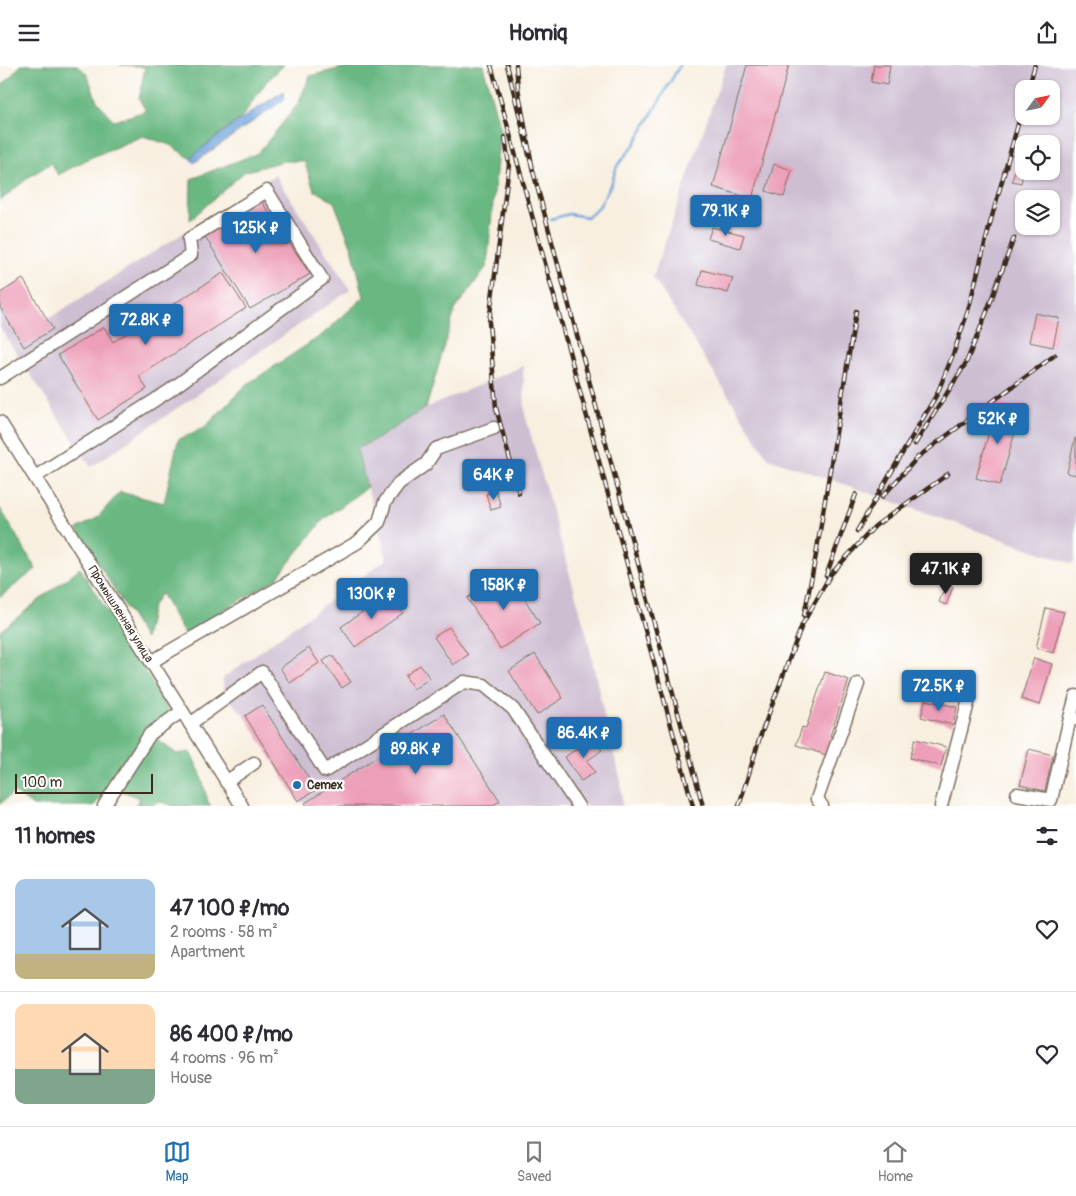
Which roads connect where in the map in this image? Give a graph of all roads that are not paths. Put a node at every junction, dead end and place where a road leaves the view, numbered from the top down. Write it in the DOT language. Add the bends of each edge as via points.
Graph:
graph roads {
  1 [pos="0,378"];
  2 [pos="0,422"];
  3 [pos="494,427"];
  4 [pos="35,477"];
  5 [pos="151,662"];
  6 [pos="858,684"];
  7 [pos="1076,696"];
  8 [pos="968,703"];
  9 [pos="182,711"];
  10 [pos="1073,718"];
  11 [pos="190,723"];
  12 [pos="254,763"];
  13 [pos="226,782"];
  14 [pos="1017,793"];
  15 [pos="104,806"];
  16 [pos="242,806"];
  17 [pos="578,806"];
  18 [pos="822,806"];
  19 [pos="941,806"];
  1 -- 4 [label="street" via="191,255 189,239 267,191 322,279 169,391"];
  2 -- 4 [label="street, Промышленная улица"];
  3 -- 5 [label="street" via="436,449 426,464 399,483 385,502 379,521 358,543"];
  4 -- 5 [label="street, Промышленная улица"];
  5 -- 9 [label="street, Промышленная улица"];
  6 -- 18 [label="street" via="817,799"];
  7 -- 10 [label="street"];
  8 -- 19 [label="street"];
  9 -- 11 [label="street, Промышленная улица"];
  9 -- 15 [label="street" via="150,733"];
  10 -- 14 [label="street" via="1051,800"];
  11 -- 13 [label="street, Промышленная улица"];
  11 -- 17 [label="street" via="262,671 325,771 464,682 484,685 513,709"];
  12 -- 13 [label="street"];
  13 -- 16 [label="street, Промышленная улица"];
}
